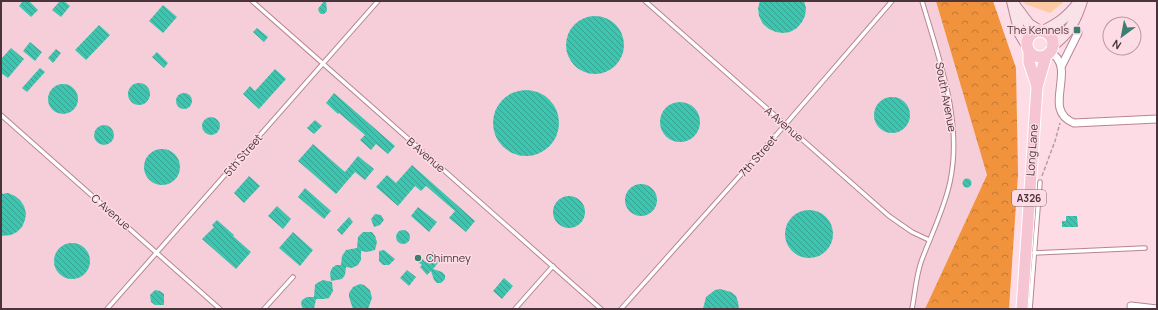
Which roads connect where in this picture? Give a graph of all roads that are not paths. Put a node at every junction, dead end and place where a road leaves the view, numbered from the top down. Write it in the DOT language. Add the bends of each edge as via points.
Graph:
graph roads {
  1 [pos="252,1"];
  2 [pos="378,1"];
  3 [pos="645,1"];
  4 [pos="892,1"];
  5 [pos="922,1"];
  6 [pos="1012,1"];
  7 [pos="1081,1"];
  8 [pos="1041,31"];
  9 [pos="1078,33"];
  10 [pos="1028,48"];
  11 [pos="1049,51"];
  12 [pos="323,64"];
  13 [pos="1062,65"];
  14 [pos="1037,87"];
  15 [pos="1,115"];
  16 [pos="1157,119"];
  17 [pos="785,125"];
  18 [pos="1040,182"];
  19 [pos="929,240"];
  20 [pos="1145,248"];
  21 [pos="157,253"];
  22 [pos="1034,253"];
  23 [pos="553,266"];
  24 [pos="293,277"];
  25 [pos="1131,306"];
  26 [pos="107,309"];
  27 [pos="220,309"];
  28 [pos="264,309"];
  29 [pos="515,309"];
  30 [pos="601,309"];
  31 [pos="621,309"];
  32 [pos="912,309"];
  33 [pos="1022,309"];
  34 [pos="1030,309"];
  35 [pos="1157,309"];
  1 -- 12 [label="lane, B Avenue"];
  2 -- 12 [label="lane, 5th Street"];
  3 -- 17 [label="lane, A Avenue"];
  4 -- 17 [label="lane, 7th Street"];
  5 -- 19 [label="lane, South Avenue" via="949,100 954,138 949,186"];
  6 -- 8 [label="street" via="1030,24"];
  6 -- 10 [label="street" via="1020,34"];
  7 -- 8 [label="street" via="1061,22"];
  7 -- 11 [label="street" via="1077,17 1070,28"];
  8 -- 10 [label="main road" via="1036,31 1030,36"];
  8 -- 11 [label="main road" via="1051,38"];
  9 -- 13 [label="street"];
  10 -- 11 [label="main road" via="1031,54 1038,57"];
  10 -- 14 [label="main road, Long Lane / A326" via="1029,62"];
  11 -- 13 [label="street" via="1055,54"];
  11 -- 14 [label="main road, Long Lane / A326"];
  12 -- 21 [label="lane, 5th Street"];
  12 -- 23 [label="lane, B Avenue"];
  13 -- 16 [label="street" via="1059,105 1060,113 1066,120 1074,123"];
  14 -- 33 [label="main road, Long Lane / A326"];
  15 -- 21 [label="lane, C Avenue"];
  17 -- 19 [label="lane, A Avenue" via="889,216"];
  17 -- 31 [label="lane, 7th Street"];
  18 -- 22 [label="lane"];
  19 -- 32 [label="lane, South Avenue" via="918,273"];
  20 -- 22 [label="lane"];
  21 -- 26 [label="lane, 5th Street"];
  21 -- 27 [label="lane, C Avenue"];
  22 -- 34 [label="lane"];
  23 -- 29 [label="lane"];
  23 -- 30 [label="lane, B Avenue"];
  24 -- 28 [label="lane"];
  25 -- 35 [label="street"];
}
